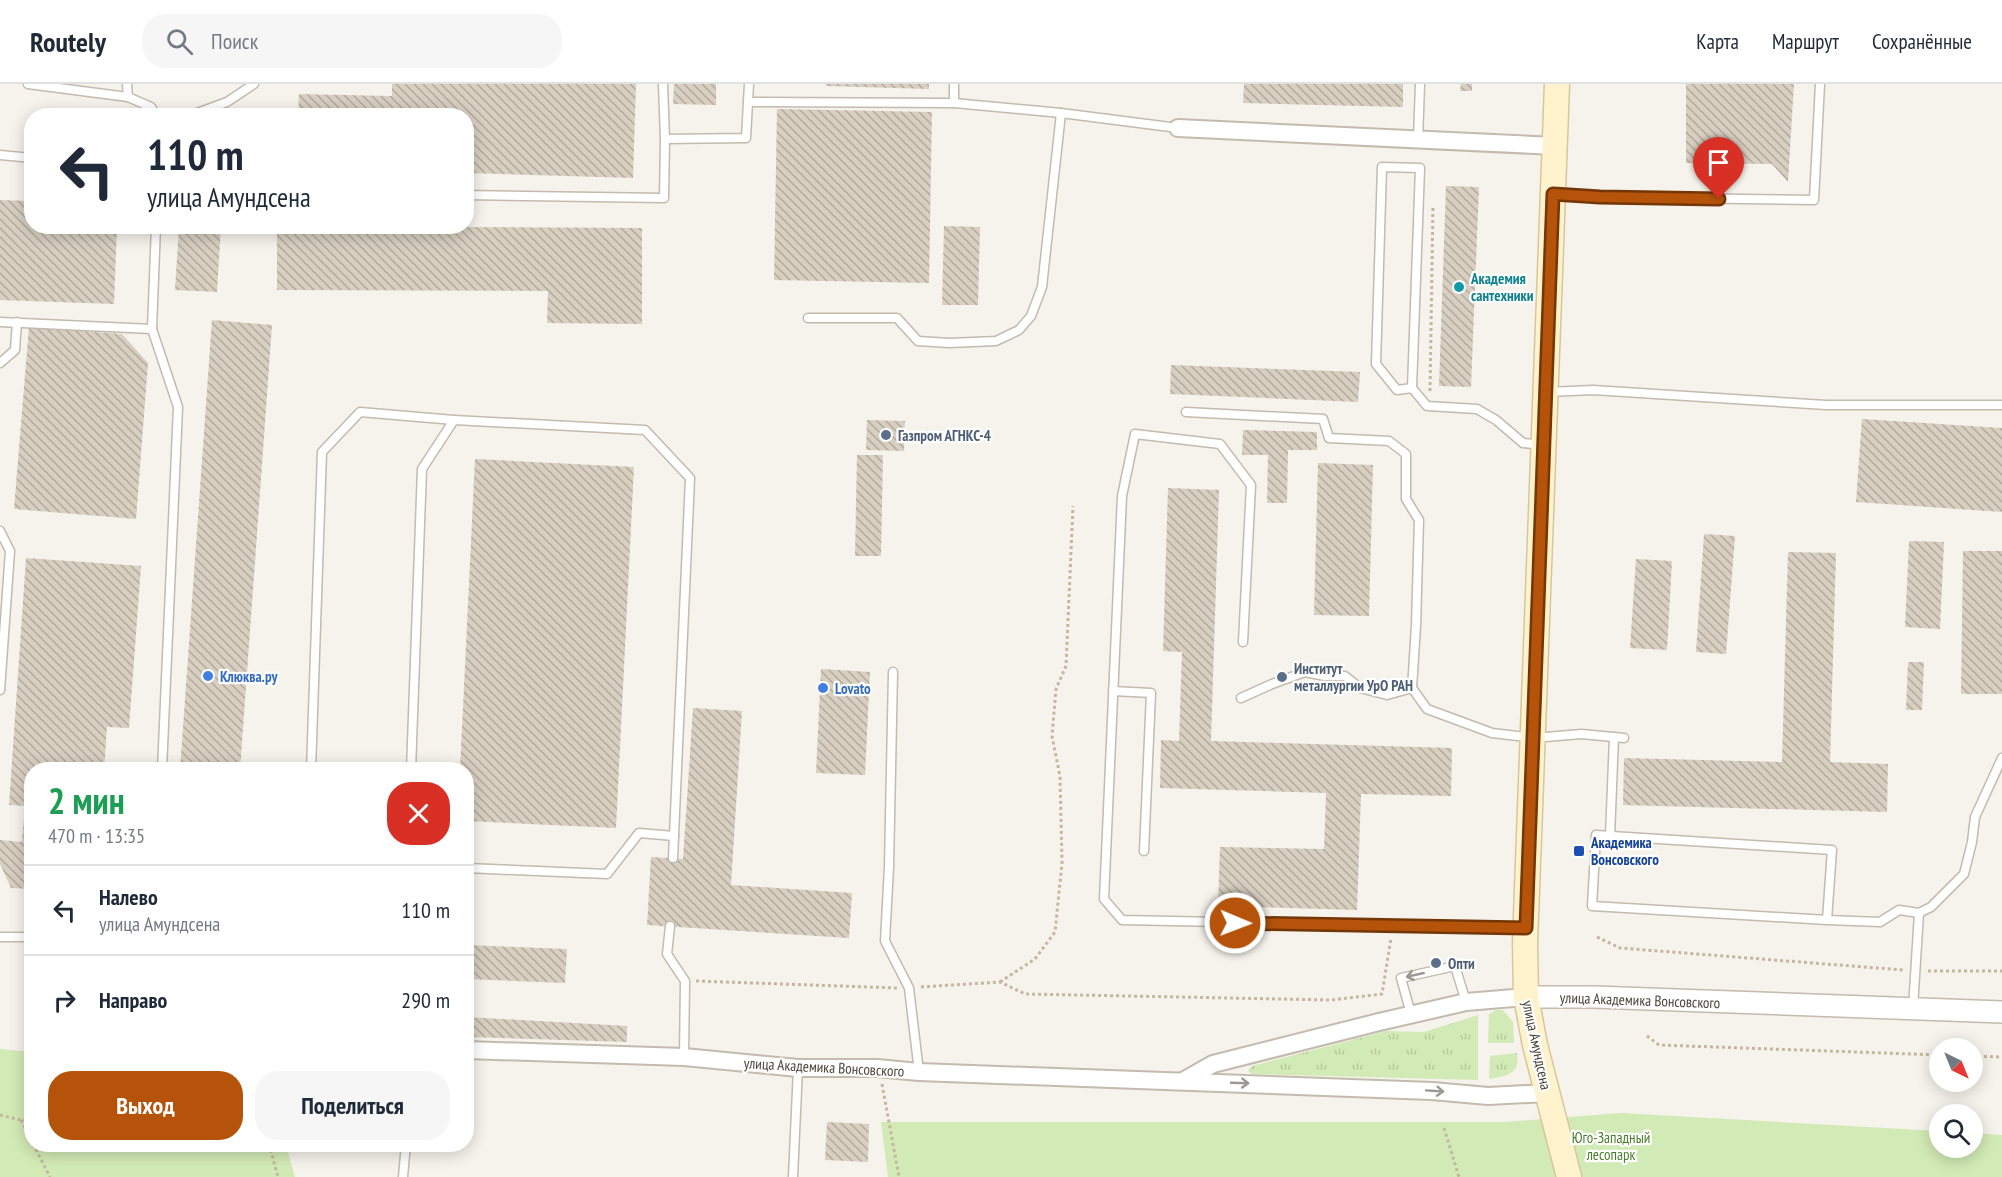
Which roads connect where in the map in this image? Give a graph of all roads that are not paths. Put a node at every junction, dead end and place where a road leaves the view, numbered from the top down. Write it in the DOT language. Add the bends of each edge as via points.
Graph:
graph roads {
  1 [pos="28,84"];
  2 [pos="127,84"];
  3 [pos="254,84"];
  4 [pos="663,84"];
  5 [pos="749,84"];
  6 [pos="954,84"];
  7 [pos="1420,84"];
  8 [pos="1557,84"];
  9 [pos="1820,84"];
  10 [pos="128,97"];
  11 [pos="748,102"];
  12 [pos="954,103"];
  13 [pos="152,108"];
  14 [pos="211,108"];
  15 [pos="1061,113"];
  16 [pos="1178,128"];
  17 [pos="665,139"];
  18 [pos="1418,140"];
  19 [pos="1555,146"];
  20 [pos="0,155"];
  21 [pos="24,157"];
  22 [pos="1553,194"];
  23 [pos="474,195"];
  24 [pos="156,234"];
  25 [pos="808,318"];
  26 [pos="0,322"];
  27 [pos="17,322"];
  28 [pos="152,329"];
  29 [pos="0,363"];
  30 [pos="1412,388"];
  31 [pos="1546,392"];
  32 [pos="2002,405"];
  33 [pos="1186,412"];
  34 [pos="454,420"];
  35 [pos="1544,445"];
  36 [pos="0,531"];
  37 [pos="1243,642"];
  38 [pos="893,672"];
  39 [pos="1412,688"];
  40 [pos="0,690"];
  41 [pos="1113,691"];
  42 [pos="1241,698"];
  43 [pos="1614,737"];
  44 [pos="1534,738"];
  45 [pos="1624,738"];
  46 [pos="2002,758"];
  47 [pos="162,762"];
  48 [pos="311,762"];
  49 [pos="411,762"];
  50 [pos="674,836"];
  51 [pos="1610,836"];
  52 [pos="1144,851"];
  53 [pos="673,858"];
  54 [pos="474,868"];
  55 [pos="1919,913"];
  56 [pos="1827,920"];
  57 [pos="670,926"];
  58 [pos="1526,928"];
  59 [pos="0,937"];
  60 [pos="24,937"];
  61 [pos="1526,998"];
  62 [pos="1466,1002"];
  63 [pos="1913,1009"];
  64 [pos="2002,1012"];
  65 [pos="1411,1014"];
  66 [pos="474,1050"];
  67 [pos="684,1057"];
  68 [pos="798,1068"];
  69 [pos="919,1072"];
  70 [pos="1182,1081"];
  71 [pos="1548,1093"];
  72 [pos="405,1152"];
  73 [pos="403,1177"];
  74 [pos="793,1177"];
  75 [pos="1569,1177"];
  1 -- 10 [label="lane"];
  2 -- 10 [label="lane"];
  3 -- 14 [label="lane"];
  4 -- 17 [label="lane"];
  5 -- 11 [label="lane"];
  6 -- 12 [label="lane"];
  7 -- 18 [label="lane"];
  8 -- 19 [label="main road, улица Амундсена"];
  9 -- 22 [label="lane" via="1814,200"];
  10 -- 13 [label="lane"];
  11 -- 12 [label="lane"];
  11 -- 17 [label="lane" via="746,138"];
  12 -- 15 [label="lane"];
  15 -- 16 [label="lane"];
  15 -- 25 [label="lane" via="1042,287 1031,316 1019,330 996,341 949,343 918,341 897,318"];
  16 -- 18 [label="street"];
  17 -- 23 [label="lane" via="664,198"];
  18 -- 19 [label="street"];
  19 -- 22 [label="main road, улица Амундсена"];
  20 -- 21 [label="lane"];
  22 -- 31 [label="main road, улица Амундсена"];
  24 -- 28 [label="lane"];
  26 -- 27 [label="lane"];
  27 -- 28 [label="lane"];
  27 -- 29 [label="lane" via="15,350"];
  28 -- 47 [label="lane" via="178,407"];
  30 -- 30 [label="lane" via="1420,168 1382,167 1377,364 1397,390"];
  30 -- 35 [label="lane" via="1427,406 1477,409 1523,443"];
  31 -- 32 [label="lane" via="1593,390 1826,405"];
  31 -- 35 [label="main road, улица Амундсена"];
  33 -- 39 [label="lane" via="1323,419 1329,438 1389,441 1406,454 1406,499 1419,520"];
  34 -- 48 [label="lane" via="360,412 322,452"];
  34 -- 49 [label="lane" via="422,469"];
  34 -- 50 [label="lane" via="645,430 690,478"];
  35 -- 44 [label="main road, улица Амундсена"];
  36 -- 40 [label="lane" via="9,552"];
  37 -- 41 [label="lane" via="1251,485 1220,444 1135,434 1122,496"];
  38 -- 69 [label="lane" via="885,941 909,988"];
  39 -- 42 [label="lane" via="1387,695 1360,687 1346,676 1305,672"];
  39 -- 44 [label="lane" via="1427,709 1492,733"];
  41 -- 52 [label="lane" via="1151,693"];
  41 -- 58 [label="lane" via="1104,899 1122,921"];
  43 -- 44 [label="lane" via="1581,734"];
  43 -- 45 [label="lane"];
  43 -- 51 [label="lane"];
  44 -- 58 [label="main road, улица Амундсена"];
  46 -- 55 [label="lane" via="1975,817 1964,874 1931,907"];
  50 -- 53 [label="lane"];
  50 -- 54 [label="lane" via="639,833 607,874"];
  51 -- 56 [label="lane" via="1832,850"];
  51 -- 56 [label="lane" via="1596,835 1592,906"];
  55 -- 56 [label="lane" via="1899,910 1880,922"];
  55 -- 63 [label="lane"];
  57 -- 67 [label="lane" via="667,954 686,981"];
  58 -- 61 [label="main road, улица Амундсена"];
  59 -- 60 [label="lane"];
  61 -- 62 [label="street, улица Академика Вонсовского"];
  61 -- 63 [label="street, улица Академика Вонсовского"];
  61 -- 71 [label="main road, улица Амундсена"];
  62 -- 65 [label="street, улица Академика Вонсовского"];
  62 -- 65 [label="lane, one-way" via="1455,966 1401,978"];
  63 -- 64 [label="street, улица Академика Вонсовского"];
  65 -- 70 [label="street, улица Академика Вонсовского" via="1213,1064"];
  66 -- 67 [label="street, улица Академика Вонсовского"];
  67 -- 68 [label="street, улица Академика Вонсовского"];
  68 -- 69 [label="street, улица Академика Вонсовского"];
  68 -- 74 [label="lane"];
  69 -- 70 [label="street, улица Академика Вонсовского"];
  70 -- 71 [label="street, улица Академика Вонсовского, one-way" via="1488,1096"];
  71 -- 75 [label="main road, улица Амундсена"];
  72 -- 73 [label="lane"];
}
